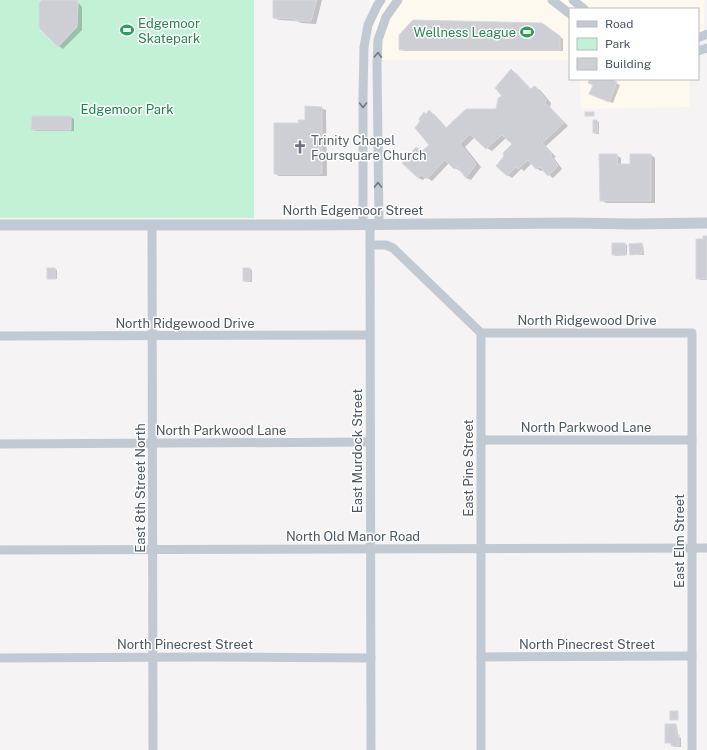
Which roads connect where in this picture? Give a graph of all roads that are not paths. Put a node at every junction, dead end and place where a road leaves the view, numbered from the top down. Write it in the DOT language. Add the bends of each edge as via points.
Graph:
graph roads {
  1 [pos="381,0"];
  2 [pos="398,0"];
  3 [pos="552,0"];
  4 [pos="573,0"];
  5 [pos="583,8"];
  6 [pos="569,13"];
  7 [pos="707,223"];
  8 [pos="371,224"];
  9 [pos="0,225"];
  10 [pos="152,225"];
  11 [pos="370,245"];
  12 [pos="481,333"];
  13 [pos="692,333"];
  14 [pos="370,335"];
  15 [pos="0,336"];
  16 [pos="152,336"];
  17 [pos="481,440"];
  18 [pos="692,440"];
  19 [pos="370,442"];
  20 [pos="153,443"];
  21 [pos="0,444"];
  22 [pos="481,548"];
  23 [pos="692,548"];
  24 [pos="707,548"];
  25 [pos="370,549"];
  26 [pos="0,550"];
  27 [pos="153,550"];
  28 [pos="692,656"];
  29 [pos="153,657"];
  30 [pos="481,657"];
  31 [pos="0,658"];
  32 [pos="371,658"];
  33 [pos="153,750"];
  34 [pos="371,750"];
  35 [pos="481,750"];
  36 [pos="692,750"];
  1 -- 8 [label="street, one-way" via="368,25 364,47 363,95"];
  8 -- 2 [label="street, one-way" via="378,40 386,17"];
  3 -- 6 [label="street"];
  4 -- 5 [label="street"];
  7 -- 8 [label="street, North Edgemoor Street"];
  8 -- 10 [label="street, North Edgemoor Street"];
  8 -- 11 [label="street, East Murdock Street"];
  9 -- 10 [label="street, North Edgemoor Street"];
  10 -- 16 [label="street, East 8th Street North"];
  11 -- 12 [label="street" via="386,245 393,248"];
  11 -- 14 [label="street, East Murdock Street"];
  12 -- 13 [label="street, North Ridgewood Drive"];
  12 -- 17 [label="street, East Pine Street"];
  13 -- 18 [label="street, East Elm Street"];
  14 -- 16 [label="street, North Ridgewood Drive"];
  14 -- 19 [label="street, East Murdock Street"];
  15 -- 16 [label="street, North Ridgewood Drive"];
  16 -- 20 [label="street, East 8th Street North"];
  17 -- 18 [label="street, North Parkwood Lane"];
  17 -- 22 [label="street, East Pine Street"];
  18 -- 23 [label="street, East Elm Street"];
  19 -- 20 [label="street, North Parkwood Lane"];
  19 -- 25 [label="street, East Murdock Street"];
  20 -- 21 [label="street, North Parkwood Lane"];
  20 -- 27 [label="street, East 8th Street North"];
  22 -- 23 [label="street, North Old Manor Road"];
  22 -- 25 [label="street, North Old Manor Road"];
  22 -- 30 [label="street, East Pine Street"];
  23 -- 24 [label="street, North Old Manor Road"];
  23 -- 28 [label="street, East Elm Street"];
  25 -- 27 [label="street, North Old Manor Road"];
  25 -- 32 [label="street, East Murdock Street"];
  26 -- 27 [label="street, North Old Manor Road"];
  27 -- 29 [label="street, East 8th Street North"];
  28 -- 30 [label="street, North Pinecrest Street"];
  28 -- 36 [label="street, East Elm Street"];
  29 -- 31 [label="street, North Pinecrest Street"];
  29 -- 32 [label="street, North Pinecrest Street"];
  29 -- 33 [label="street, East 8th Street North"];
  30 -- 35 [label="street, East Pine Street"];
  32 -- 34 [label="street, East Murdock Street"];
}
